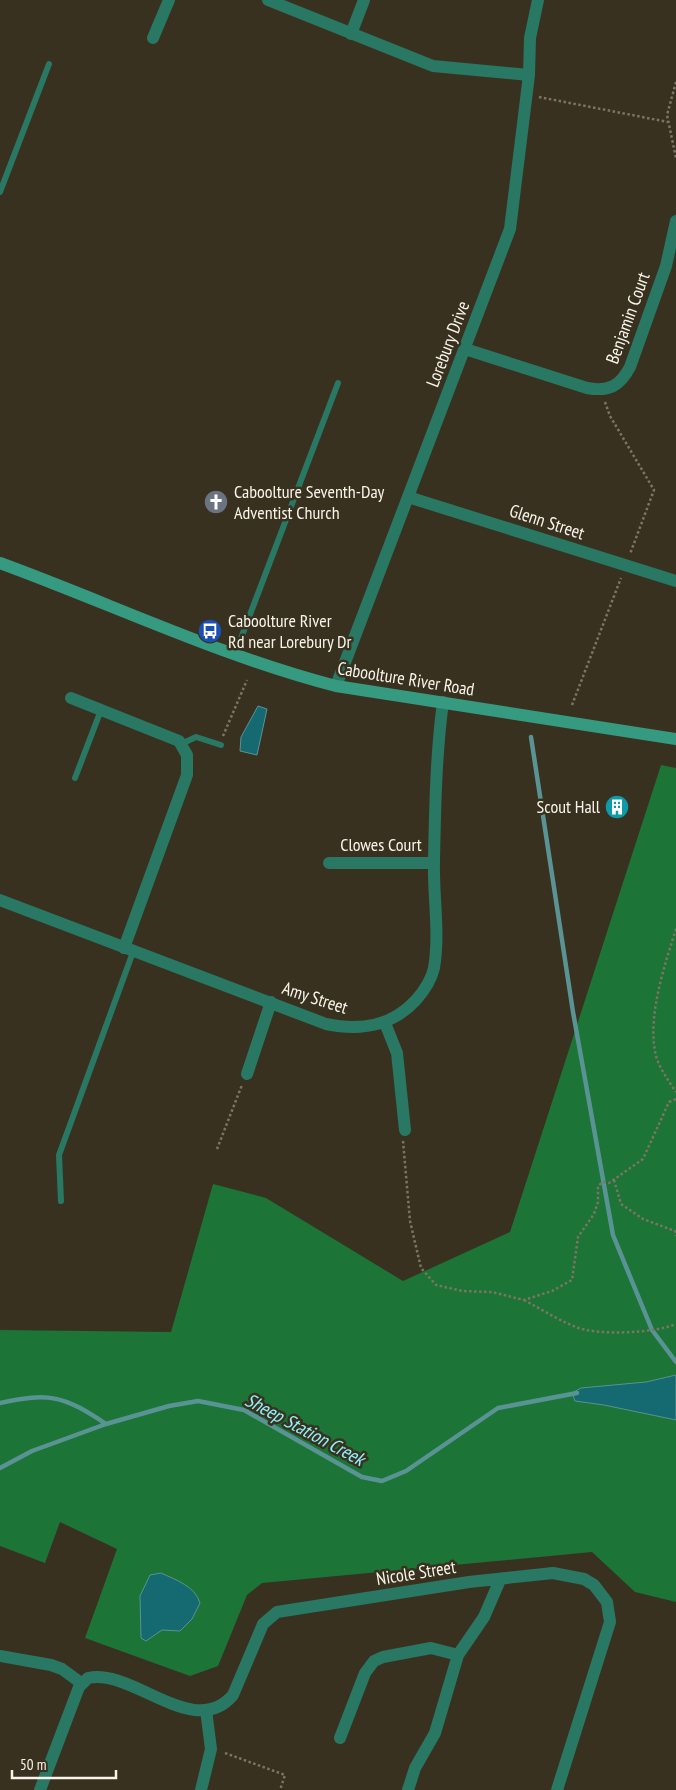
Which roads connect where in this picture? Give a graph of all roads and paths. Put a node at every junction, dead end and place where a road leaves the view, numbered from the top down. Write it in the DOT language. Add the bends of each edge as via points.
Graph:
graph roads {
  1 [pos="169,0"];
  2 [pos="268,0"];
  3 [pos="364,0"];
  4 [pos="538,0"];
  5 [pos="351,34"];
  6 [pos="153,38"];
  7 [pos="49,64"];
  8 [pos="529,75"];
  9 [pos="676,82"];
  10 [pos="526,95"];
  11 [pos="668,122"];
  12 [pos="676,158"];
  13 [pos="0,192"];
  14 [pos="676,221"];
  15 [pos="465,349"];
  16 [pos="338,383"];
  17 [pos="601,391"];
  18 [pos="408,496"];
  19 [pos="0,563"];
  20 [pos="626,565"];
  21 [pos="676,581"];
  22 [pos="234,656"];
  23 [pos="246,680"];
  24 [pos="336,686"];
  25 [pos="71,698"];
  26 [pos="443,702"];
  27 [pos="572,705"];
  28 [pos="101,710"];
  29 [pos="676,739"];
  30 [pos="213,743"];
  31 [pos="181,744"];
  32 [pos="221,745"];
  33 [pos="75,778"];
  34 [pos="329,863"];
  35 [pos="434,863"];
  36 [pos="0,900"];
  37 [pos="676,929"];
  38 [pos="129,950"];
  39 [pos="270,1002"];
  40 [pos="385,1023"];
  41 [pos="247,1074"];
  42 [pos="676,1092"];
  43 [pos="676,1099"];
  44 [pos="405,1130"];
  45 [pos="217,1149"];
  46 [pos="614,1180"];
  47 [pos="61,1200"];
  48 [pos="676,1236"];
  49 [pos="524,1300"];
  50 [pos="676,1324"];
  51 [pos="500,1580"];
  52 [pos="458,1655"];
  53 [pos="0,1656"];
  54 [pos="84,1680"];
  55 [pos="206,1710"];
  56 [pos="340,1738"];
  57 [pos="225,1753"];
  58 [pos="40,1790"];
  59 [pos="201,1790"];
  60 [pos="280,1790"];
  61 [pos="408,1790"];
  62 [pos="557,1790"];
  1 -- 6 [label="street"];
  2 -- 5 [label="street"];
  3 -- 5 [label="street"];
  4 -- 8 [label="street, Lorebury Drive" via="530,38"];
  5 -- 8 [label="street" via="433,66"];
  7 -- 13 [label="lane"];
  8 -- 10 [label="street, Lorebury Drive"];
  9 -- 11 [label="path"];
  10 -- 11 [label="path"];
  10 -- 15 [label="street, Lorebury Drive" via="510,229"];
  11 -- 12 [label="path"];
  14 -- 17 [label="street, Benjamin Court" via="666,266 630,367 614,388"];
  15 -- 17 [label="street"];
  15 -- 18 [label="street, Lorebury Drive"];
  16 -- 22 [label="lane"];
  17 -- 20 [label="path" via="610,416 654,490"];
  18 -- 20 [label="street, Glenn Street"];
  18 -- 24 [label="street, Lorebury Drive"];
  19 -- 22 [label="main road, Caboolture River Road"];
  20 -- 21 [label="street, Glenn Street"];
  20 -- 27 [label="path"];
  22 -- 24 [label="main road, Caboolture River Road"];
  23 -- 30 [label="path" via="224,736 216,737"];
  24 -- 26 [label="main road, Caboolture River Road"];
  25 -- 28 [label="street"];
  26 -- 29 [label="main road, Caboolture River Road"];
  26 -- 35 [label="street, Amy Street"];
  28 -- 31 [label="street"];
  28 -- 33 [label="lane"];
  30 -- 31 [label="lane" via="196,737"];
  30 -- 32 [label="lane"];
  31 -- 38 [label="street" via="187,755 187,775"];
  34 -- 35 [label="street, Clowes Court"];
  35 -- 40 [label="street, Amy Street" via="437,944 433,970 426,989 398,1017"];
  36 -- 38 [label="street, Amy Street"];
  37 -- 42 [label="path" via="658,989 655,1041 658,1060"];
  38 -- 39 [label="street, Amy Street"];
  38 -- 47 [label="lane" via="59,1155"];
  39 -- 40 [label="street, Amy Street" via="341,1027"];
  39 -- 41 [label="street"];
  40 -- 44 [label="street" via="397,1053"];
  41 -- 45 [label="path"];
  43 -- 46 [label="path" via="669,1102 643,1159"];
  44 -- 49 [label="path" via="402,1149 410,1221 421,1268 436,1285 462,1291 492,1292"];
  46 -- 48 [label="path" via="621,1204 643,1219 675,1230"];
  46 -- 49 [label="path" via="598,1186 594,1214 578,1237 572,1280"];
  49 -- 50 [label="path" via="578,1328 627,1333 665,1329"];
  51 -- 52 [label="street" via="484,1617"];
  51 -- 55 [label="street, Nicole Street" via="277,1612 263,1624 233,1695 224,1704"];
  51 -- 62 [label="street, Nicole Street" via="553,1573 570,1576 594,1585 607,1602 608,1630"];
  52 -- 56 [label="street" via="431,1648 374,1661 365,1672"];
  52 -- 61 [label="street" via="435,1733 415,1768"];
  53 -- 54 [label="street" via="51,1665"];
  54 -- 55 [label="street" via="108,1678 189,1709"];
  54 -- 58 [label="street"];
  55 -- 59 [label="street" via="211,1749"];
  57 -- 60 [label="path" via="285,1776"];
}
